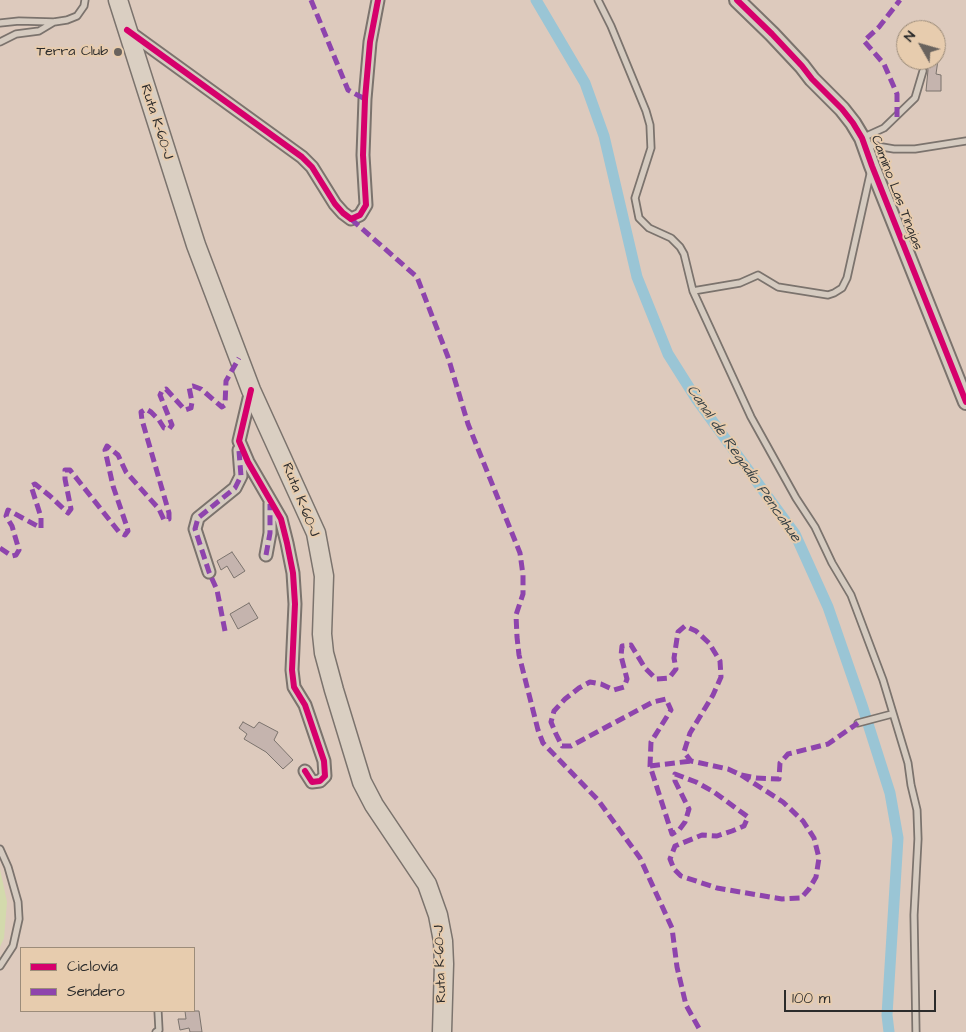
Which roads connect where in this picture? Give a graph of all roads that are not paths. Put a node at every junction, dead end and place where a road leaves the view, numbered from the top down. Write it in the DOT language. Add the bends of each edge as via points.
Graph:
graph roads {
  1 [pos="85,0"];
  2 [pos="118,0"];
  3 [pos="378,0"];
  4 [pos="598,0"];
  5 [pos="737,0"];
  6 [pos="54,22"];
  7 [pos="0,23"];
  8 [pos="127,30"];
  9 [pos="0,42"];
  10 [pos="923,71"];
  11 [pos="966,140"];
  12 [pos="864,141"];
  13 [pos="872,166"];
  14 [pos="693,291"];
  15 [pos="252,390"];
  16 [pos="966,402"];
  17 [pos="239,441"];
  18 [pos="269,499"];
  19 [pos="266,554"];
  20 [pos="209,572"];
  21 [pos="892,714"];
  22 [pos="858,723"];
  23 [pos="305,771"];
  24 [pos="0,849"];
  25 [pos="0,966"];
  26 [pos="158,1012"];
  27 [pos="156,1032"];
  28 [pos="442,1032"];
  29 [pos="916,1032"];
  1 -- 6 [label="lane" via="77,16"];
  2 -- 8 [label="main road, Ruta K-60-J"];
  3 -- 8 [label="street" via="365,99 363,155 366,205 360,215 351,219 335,204 312,166"];
  4 -- 14 [label="lane" via="650,125 651,148 635,198 636,210 649,228 671,238 680,247"];
  5 -- 12 [label="street, Camino Las Tinajas" via="842,109"];
  6 -- 7 [label="lane"];
  6 -- 9 [label="lane" via="39,31 16,34"];
  8 -- 15 [label="main road, Ruta K-60-J" via="196,245"];
  10 -- 12 [label="lane" via="915,98 884,128"];
  11 -- 12 [label="lane" via="915,149 894,149"];
  12 -- 13 [label="street, Camino Las Tinajas"];
  13 -- 14 [label="lane" via="847,278 834,294 778,286 758,275 740,283"];
  13 -- 16 [label="street, Camino Las Tinajas"];
  14 -- 21 [label="lane" via="751,418 815,527 850,595 883,680"];
  15 -- 17 [label="street"];
  15 -- 28 [label="main road, Ruta K-60-J" via="316,533 324,576 324,653 362,782 427,884 438,915 444,964"];
  17 -- 18 [label="street"];
  17 -- 20 [label="street" via="241,476 235,488 198,518 195,528"];
  18 -- 19 [label="street" via="270,532"];
  18 -- 23 [label="street" via="280,519 293,573 294,686 305,705 326,776 312,782"];
  21 -- 22 [label="lane"];
  21 -- 29 [label="lane" via="908,763 916,810"];
  24 -- 25 [label="lane" via="18,902 19,920 13,946"];
  26 -- 27 [label="lane" via="159,1030"];
}
